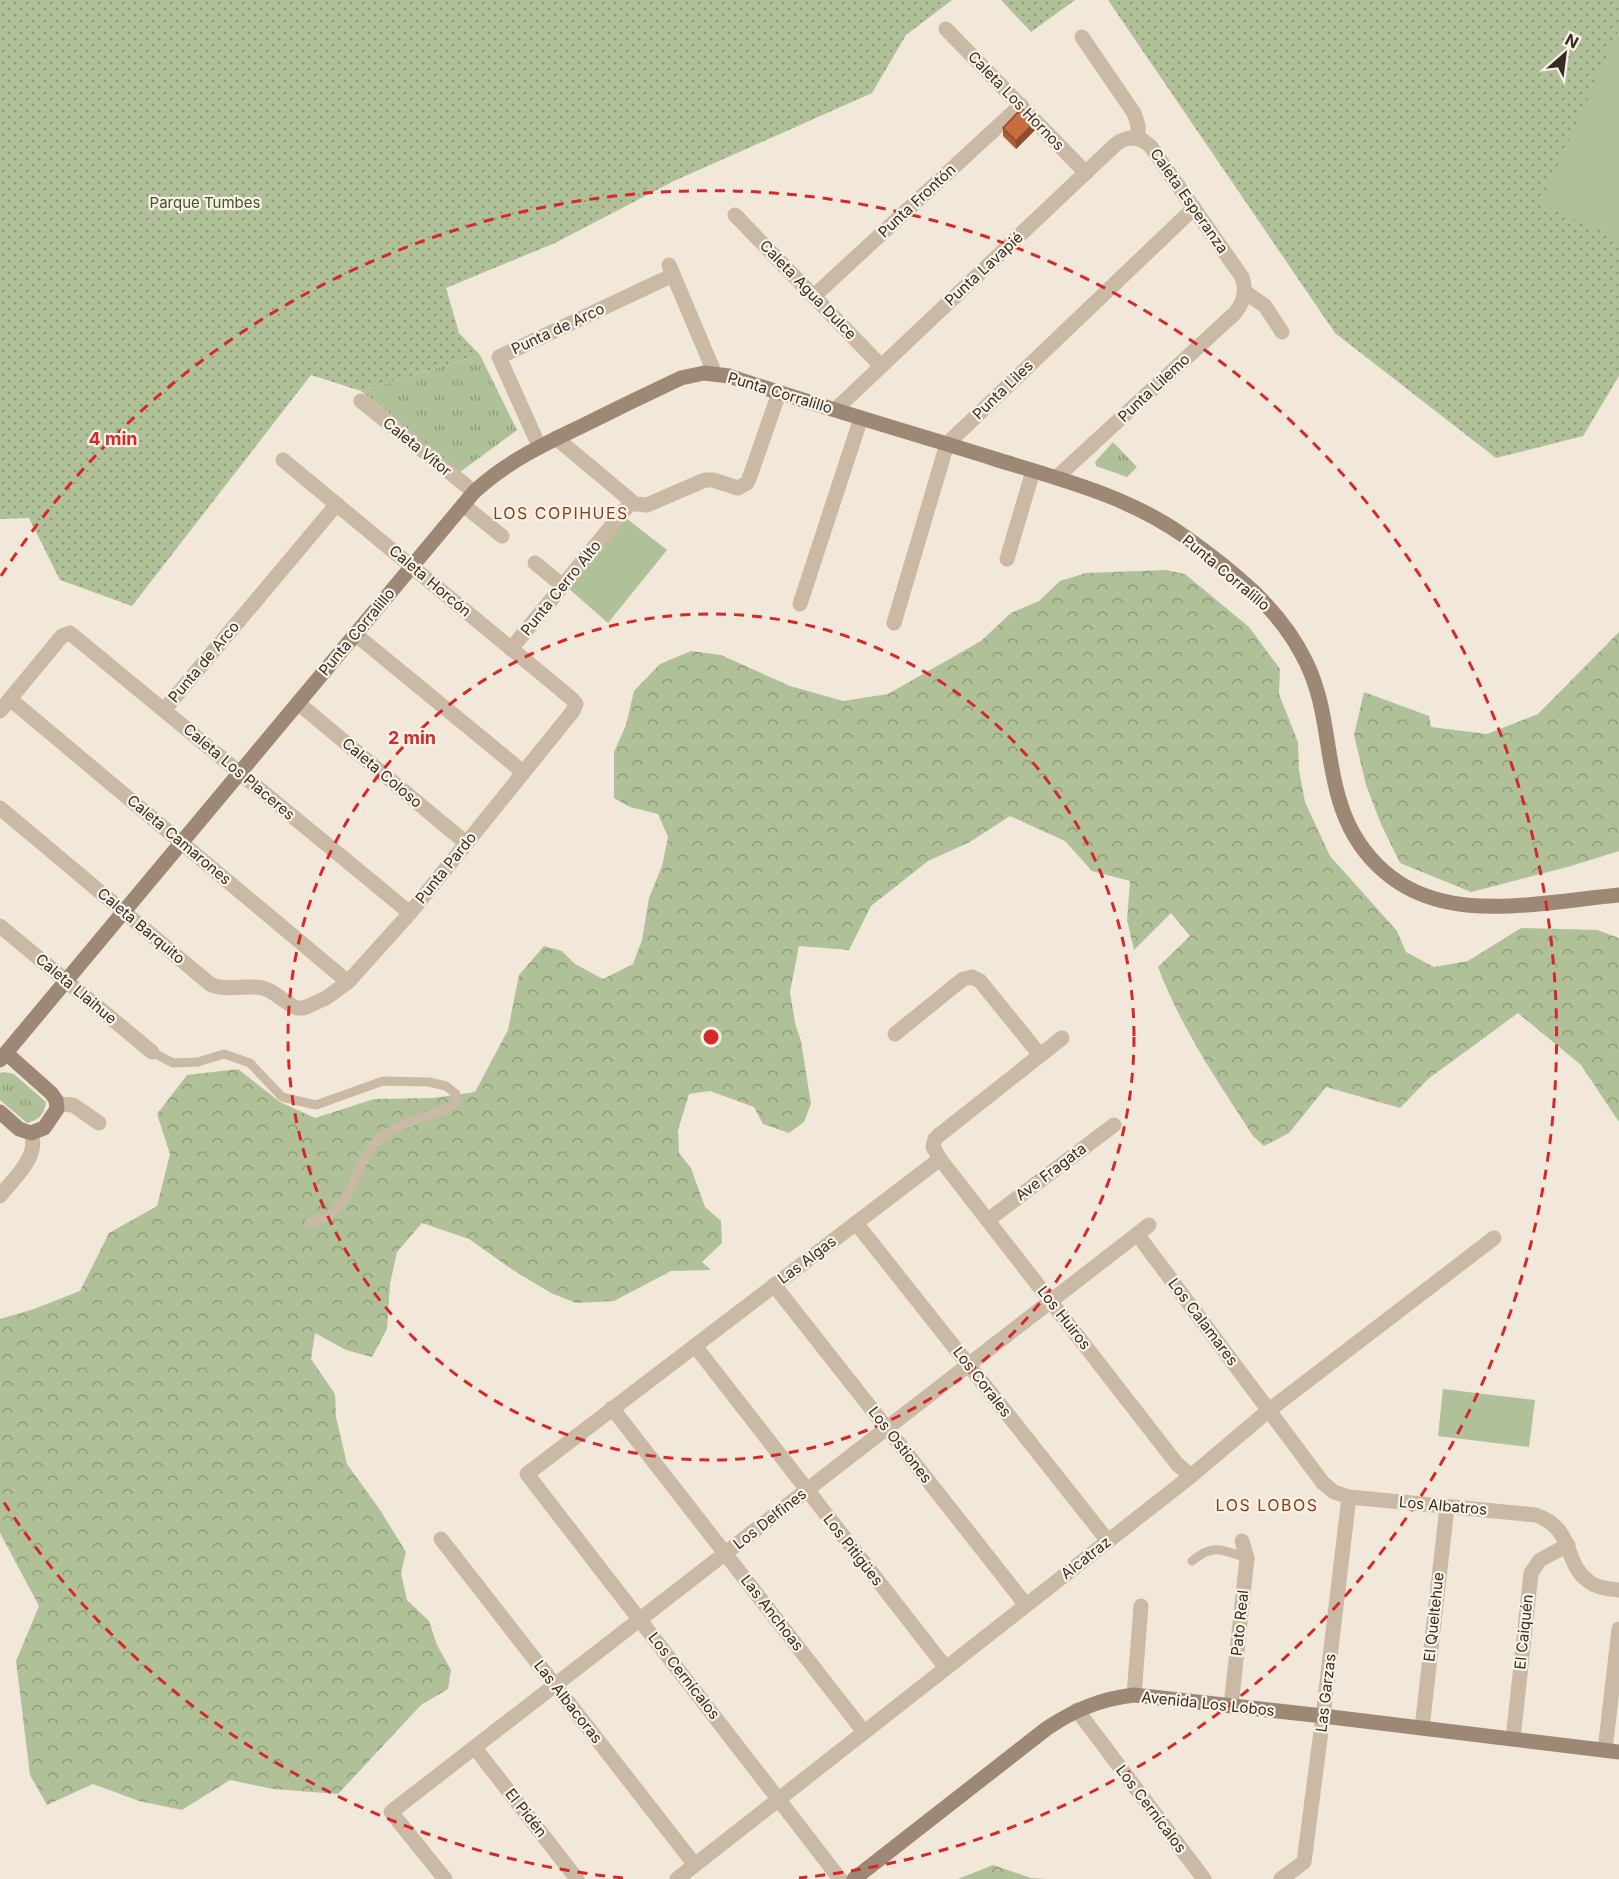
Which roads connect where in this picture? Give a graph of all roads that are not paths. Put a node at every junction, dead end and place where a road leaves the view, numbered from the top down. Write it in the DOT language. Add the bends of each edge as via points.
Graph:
graph roads {
  1 [pos="946,29"];
  2 [pos="1082,37"];
  3 [pos="1021,105"];
  4 [pos="1138,138"];
  5 [pos="1086,173"];
  6 [pos="1194,208"];
  7 [pos="735,215"];
  8 [pos="1245,292"];
  9 [pos="814,296"];
  10 [pos="1282,332"];
  11 [pos="881,366"];
  12 [pos="715,374"];
  13 [pos="779,393"];
  14 [pos="361,401"];
  15 [pos="835,410"];
  16 [pos="861,418"];
  17 [pos="556,438"];
  18 [pos="947,444"];
  19 [pos="539,446"];
  20 [pos="284,460"];
  21 [pos="1033,471"];
  22 [pos="1056,478"];
  23 [pos="474,492"];
  24 [pos="631,502"];
  25 [pos="337,504"];
  26 [pos="464,505"];
  27 [pos="502,536"];
  28 [pos="1007,559"];
  29 [pos="535,563"];
  30 [pos="412,566"];
  31 [pos="563,586"];
  32 [pos="800,604"];
  33 [pos="894,622"];
  34 [pos="355,634"];
  35 [pos="512,649"];
  36 [pos="298,703"];
  37 [pos="576,704"];
  38 [pos="5,705"];
  39 [pos="164,710"];
  40 [pos="524,772"];
  41 [pos="239,773"];
  42 [pos="0,808"];
  43 [pos="181,842"];
  44 [pos="466,843"];
  45 [pos="1619,895"];
  46 [pos="124,911"];
  47 [pos="410,913"];
  48 [pos="0,926"];
  49 [pos="66,980"];
  50 [pos="348,982"];
  51 [pos="297,1008"];
  52 [pos="895,1034"];
  53 [pos="1062,1038"];
  54 [pos="152,1052"];
  55 [pos="2,1053"];
  56 [pos="1040,1055"];
  57 [pos="57,1104"];
  58 [pos="0,1112"];
  59 [pos="99,1123"];
  60 [pos="1114,1125"];
  61 [pos="31,1133"];
  62 [pos="940,1159"];
  63 [pos="0,1196"];
  64 [pos="988,1220"];
  65 [pos="309,1223"];
  66 [pos="856,1223"];
  67 [pos="1143,1229"];
  68 [pos="1494,1238"];
  69 [pos="774,1285"];
  70 [pos="1051,1301"];
  71 [pos="695,1346"];
  72 [pos="969,1365"];
  73 [pos="612,1408"];
  74 [pos="1268,1411"];
  75 [pos="886,1428"];
  76 [pos="527,1474"];
  77 [pos="1191,1476"];
  78 [pos="807,1490"];
  79 [pos="1349,1497"];
  80 [pos="1447,1506"];
  81 [pos="441,1539"];
  82 [pos="1108,1541"];
  83 [pos="1242,1541"];
  84 [pos="1568,1545"];
  85 [pos="725,1553"];
  86 [pos="1247,1558"];
  87 [pos="1192,1561"];
  88 [pos="1619,1590"];
  89 [pos="1026,1605"];
  90 [pos="1141,1606"];
  91 [pos="640,1620"];
  92 [pos="1619,1629"];
  93 [pos="946,1668"];
  94 [pos="555,1685"];
  95 [pos="1134,1695"];
  96 [pos="1231,1706"];
  97 [pos="1077,1710"];
  98 [pos="1323,1716"];
  99 [pos="1422,1728"];
  100 [pos="864,1732"];
  101 [pos="1513,1739"];
  102 [pos="475,1748"];
  103 [pos="1612,1751"];
  104 [pos="779,1799"];
  105 [pos="695,1865"];
  106 [pos="445,1879"];
  107 [pos="577,1879"];
  108 [pos="677,1879"];
  109 [pos="840,1879"];
  110 [pos="855,1879"];
  111 [pos="1204,1879"];
  112 [pos="1281,1879"];
  1 -- 3 [label="street, Caleta Los Hornos"];
  2 -- 4 [label="street, Caleta Esperanza" via="1134,113"];
  3 -- 5 [label="street, Caleta Los Hornos"];
  3 -- 9 [label="street, Punta Frontón"];
  4 -- 5 [label="street, Punta Lavapié" via="1120,141"];
  4 -- 6 [label="street, Caleta Esperanza" via="1151,147"];
  5 -- 11 [label="street, Punta Lavapié"];
  6 -- 8 [label="street, Caleta Esperanza" via="1242,277"];
  6 -- 18 [label="street, Punta Liles"];
  7 -- 9 [label="street, Caleta Agua Dulce"];
  8 -- 10 [label="street, Caleta Esperanza" via="1265,306"];
  8 -- 22 [label="street, Punta Lilemo" via="1235,313"];
  9 -- 11 [label="street, Caleta Agua Dulce"];
  11 -- 15 [label="street, Punta Lavapié"];
  12 -- 13 [label="street, Punta Corralillo"];
  12 -- 17 [label="street, Punta Corralillo" via="681,378"];
  12 -- 19 [label="street, Punta de Arco" via="671,270 499,357"];
  13 -- 15 [label="street, Punta Corralillo"];
  13 -- 24 [label="street" via="747,483 738,488 705,480 646,505"];
  14 -- 23 [label="street, Caleta Vítor"];
  15 -- 16 [label="street, Punta Corralillo"];
  16 -- 18 [label="street, Punta Corralillo"];
  16 -- 32 [label="street"];
  17 -- 19 [label="street, Punta Corralillo"];
  17 -- 24 [label="street"];
  18 -- 21 [label="street, Punta Corralillo"];
  18 -- 33 [label="street, Punta Liles"];
  19 -- 23 [label="street, Punta Corralillo" via="509,463"];
  20 -- 25 [label="street, Caleta Horcón"];
  21 -- 22 [label="street, Punta Corralillo"];
  21 -- 28 [label="street"];
  22 -- 45 [label="street, Punta Corralillo" via="1129,505 1182,534 1253,591 1280,620 1304,659 1320,697 1345,817 1363,849 1386,875 1413,892 1463,905 1502,906"];
  23 -- 26 [label="street, Punta Corralillo"];
  24 -- 31 [label="street, Punta Cerro Alto"];
  25 -- 30 [label="street, Caleta Horcón"];
  25 -- 39 [label="street, Punta de Arco"];
  26 -- 27 [label="street"];
  26 -- 30 [label="street, Punta Corralillo"];
  29 -- 31 [label="street"];
  30 -- 34 [label="street, Punta Corralillo"];
  30 -- 35 [label="street, Caleta Horcón"];
  31 -- 35 [label="street, Punta Cerro Alto"];
  34 -- 36 [label="street, Punta Corralillo"];
  34 -- 40 [label="street"];
  35 -- 37 [label="street, Caleta Horcón"];
  36 -- 41 [label="street, Punta Corralillo"];
  36 -- 44 [label="street, Caleta Coloso"];
  37 -- 40 [label="street, Punta Pardo"];
  38 -- 39 [label="street, Caleta Los Placeres" via="67,633"];
  38 -- 43 [label="street, Caleta Camarones"];
  39 -- 41 [label="street, Caleta Los Placeres"];
  40 -- 44 [label="street, Punta Pardo"];
  41 -- 43 [label="street, Punta Corralillo"];
  41 -- 47 [label="street, Caleta Los Placeres"];
  42 -- 46 [label="street, Caleta Barquito"];
  43 -- 46 [label="street, Punta Corralillo"];
  43 -- 50 [label="street, Caleta Camarones"];
  44 -- 47 [label="street, Punta Pardo"];
  46 -- 49 [label="street, Punta Corralillo"];
  46 -- 51 [label="street, Caleta Barquito" via="210,984 262,988"];
  47 -- 50 [label="street, Punta Pardo"];
  48 -- 49 [label="street, Caleta Llaihue"];
  49 -- 54 [label="street, Caleta Llaihue"];
  49 -- 55 [label="street, Punta Corralillo"];
  50 -- 51 [label="street, Punta Pardo" via="326,998"];
  52 -- 56 [label="street" via="963,979 972,977 980,981"];
  53 -- 56 [label="street"];
  54 -- 65 [label="lane" via="173,1063 198,1062 224,1054 250,1063 282,1097 316,1105 383,1081 429,1082 446,1086 456,1094 456,1103 447,1109 385,1133 360,1167 348,1196 333,1213"];
  55 -- 57 [label="street" via="51,1093"];
  56 -- 62 [label="street" via="935,1139 933,1147"];
  57 -- 59 [label="street" via="73,1105"];
  57 -- 61 [label="street" via="56,1113 44,1128"];
  58 -- 61 [label="street" via="19,1129"];
  60 -- 64 [label="street, Ave Fragata"];
  61 -- 63 [label="street" via="34,1145 30,1156"];
  62 -- 64 [label="street, Los Huiros"];
  62 -- 66 [label="street, Las Algas"];
  64 -- 70 [label="street, Los Huiros"];
  66 -- 69 [label="street, Las Algas"];
  66 -- 72 [label="street, Los Corales"];
  67 -- 70 [label="street, Los Delfines"];
  67 -- 74 [label="street, Los Calamares"];
  68 -- 74 [label="street, Alcatraz"];
  69 -- 71 [label="street, Las Algas"];
  69 -- 75 [label="street, Los Ostiones"];
  70 -- 72 [label="street, Los Delfines"];
  70 -- 77 [label="street, Los Huiros"];
  71 -- 73 [label="street, Las Algas"];
  71 -- 78 [label="street, Los Pitigües"];
  72 -- 75 [label="street, Los Delfines"];
  72 -- 82 [label="street, Los Corales"];
  73 -- 76 [label="street, Las Algas"];
  73 -- 85 [label="street, Las Anchoas"];
  74 -- 77 [label="street, Alcatraz"];
  74 -- 79 [label="street, Los Albatros" via="1323,1483"];
  75 -- 78 [label="street, Los Delfines"];
  75 -- 89 [label="street, Los Ostiones"];
  76 -- 91 [label="street, Los Cernícalos"];
  77 -- 82 [label="street, Alcatraz"];
  78 -- 85 [label="street, Los Delfines"];
  78 -- 93 [label="street, Los Pitigües"];
  79 -- 80 [label="street, Los Albatros"];
  79 -- 98 [label="street, Las Garzas"];
  80 -- 84 [label="street, Los Albatros" via="1536,1515 1552,1523"];
  80 -- 99 [label="street, El Queltehue"];
  81 -- 94 [label="street, Las Albacoras"];
  82 -- 89 [label="street, Alcatraz"];
  83 -- 86 [label="street, Pato Real"];
  84 -- 88 [label="street, Los Albatros" via="1588,1581"];
  84 -- 101 [label="street, El Caiquén" via="1540,1560 1531,1573"];
  85 -- 91 [label="street, Los Delfines"];
  85 -- 100 [label="street, Las Anchoas"];
  86 -- 87 [label="lane" via="1220,1549 1207,1550"];
  86 -- 96 [label="street, Pato Real"];
  89 -- 93 [label="street, Alcatraz"];
  90 -- 95 [label="street"];
  91 -- 94 [label="street, Los Delfines"];
  91 -- 104 [label="street, Los Cernícalos"];
  92 -- 103 [label="street"];
  93 -- 100 [label="street, Alcatraz"];
  94 -- 102 [label="street, Los Delfines"];
  94 -- 105 [label="street, Las Albacoras"];
  95 -- 96 [label="street, Avenida Los Lobos"];
  95 -- 97 [label="street, Avenida Los Lobos"];
  96 -- 98 [label="street, Avenida Los Lobos"];
  97 -- 110 [label="street, Avenida Los Lobos" via="1046,1729"];
  97 -- 111 [label="street, Los Cernícalos"];
  98 -- 99 [label="street, Avenida Los Lobos"];
  98 -- 112 [label="street, Las Garzas" via="1304,1862"];
  99 -- 101 [label="street, Avenida Los Lobos"];
  100 -- 104 [label="street, Alcatraz"];
  101 -- 103 [label="street, Avenida Los Lobos"];
  102 -- 106 [label="street, Los Delfines" via="391,1812"];
  102 -- 107 [label="street, El Pidén"];
  104 -- 105 [label="street, Alcatraz"];
  104 -- 109 [label="street, Los Cernícalos"];
  105 -- 108 [label="street, Alcatraz"];
}
